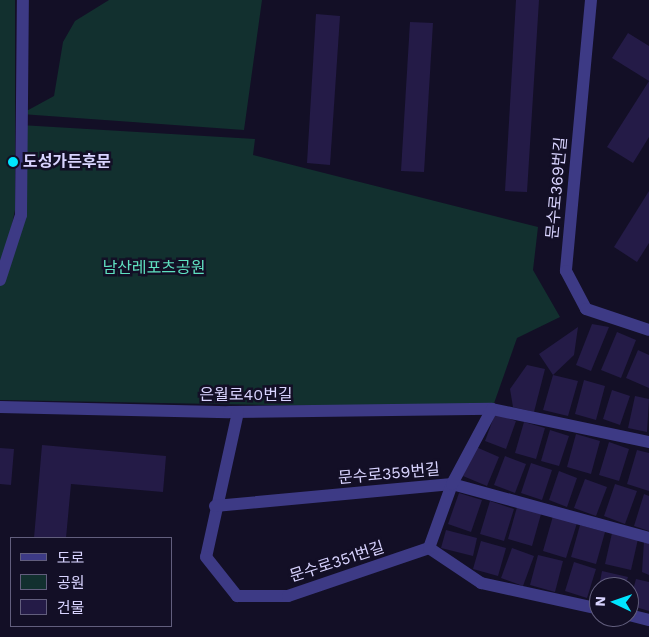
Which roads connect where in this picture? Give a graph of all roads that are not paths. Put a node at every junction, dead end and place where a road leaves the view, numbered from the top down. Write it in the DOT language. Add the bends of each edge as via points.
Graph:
graph roads {
  1 [pos="23,0"];
  2 [pos="590,0"];
  3 [pos="0,280"];
  4 [pos="649,330"];
  5 [pos="0,407"];
  6 [pos="492,409"];
  7 [pos="238,412"];
  8 [pos="649,442"];
  9 [pos="452,484"];
  10 [pos="215,506"];
  11 [pos="649,538"];
  12 [pos="429,548"];
  13 [pos="589,607"];
  1 -- 3 [label="street" via="21,215"];
  2 -- 4 [label="street, 문수로369번길" via="566,270 586,309"];
  5 -- 7 [label="street, 은월로40번길"];
  6 -- 7 [label="street, 은월로40번길"];
  6 -- 8 [label="street, 은월로40번길"];
  6 -- 9 [label="street"];
  7 -- 10 [label="street, 문수로351번길"];
  9 -- 10 [label="street, 문수로359번길"];
  9 -- 11 [label="street, 문수로359번길"];
  9 -- 12 [label="street"];
  10 -- 12 [label="street, 문수로351번길" via="206,557 237,596 288,596"];
  12 -- 13 [label="street" via="481,583"];
}
